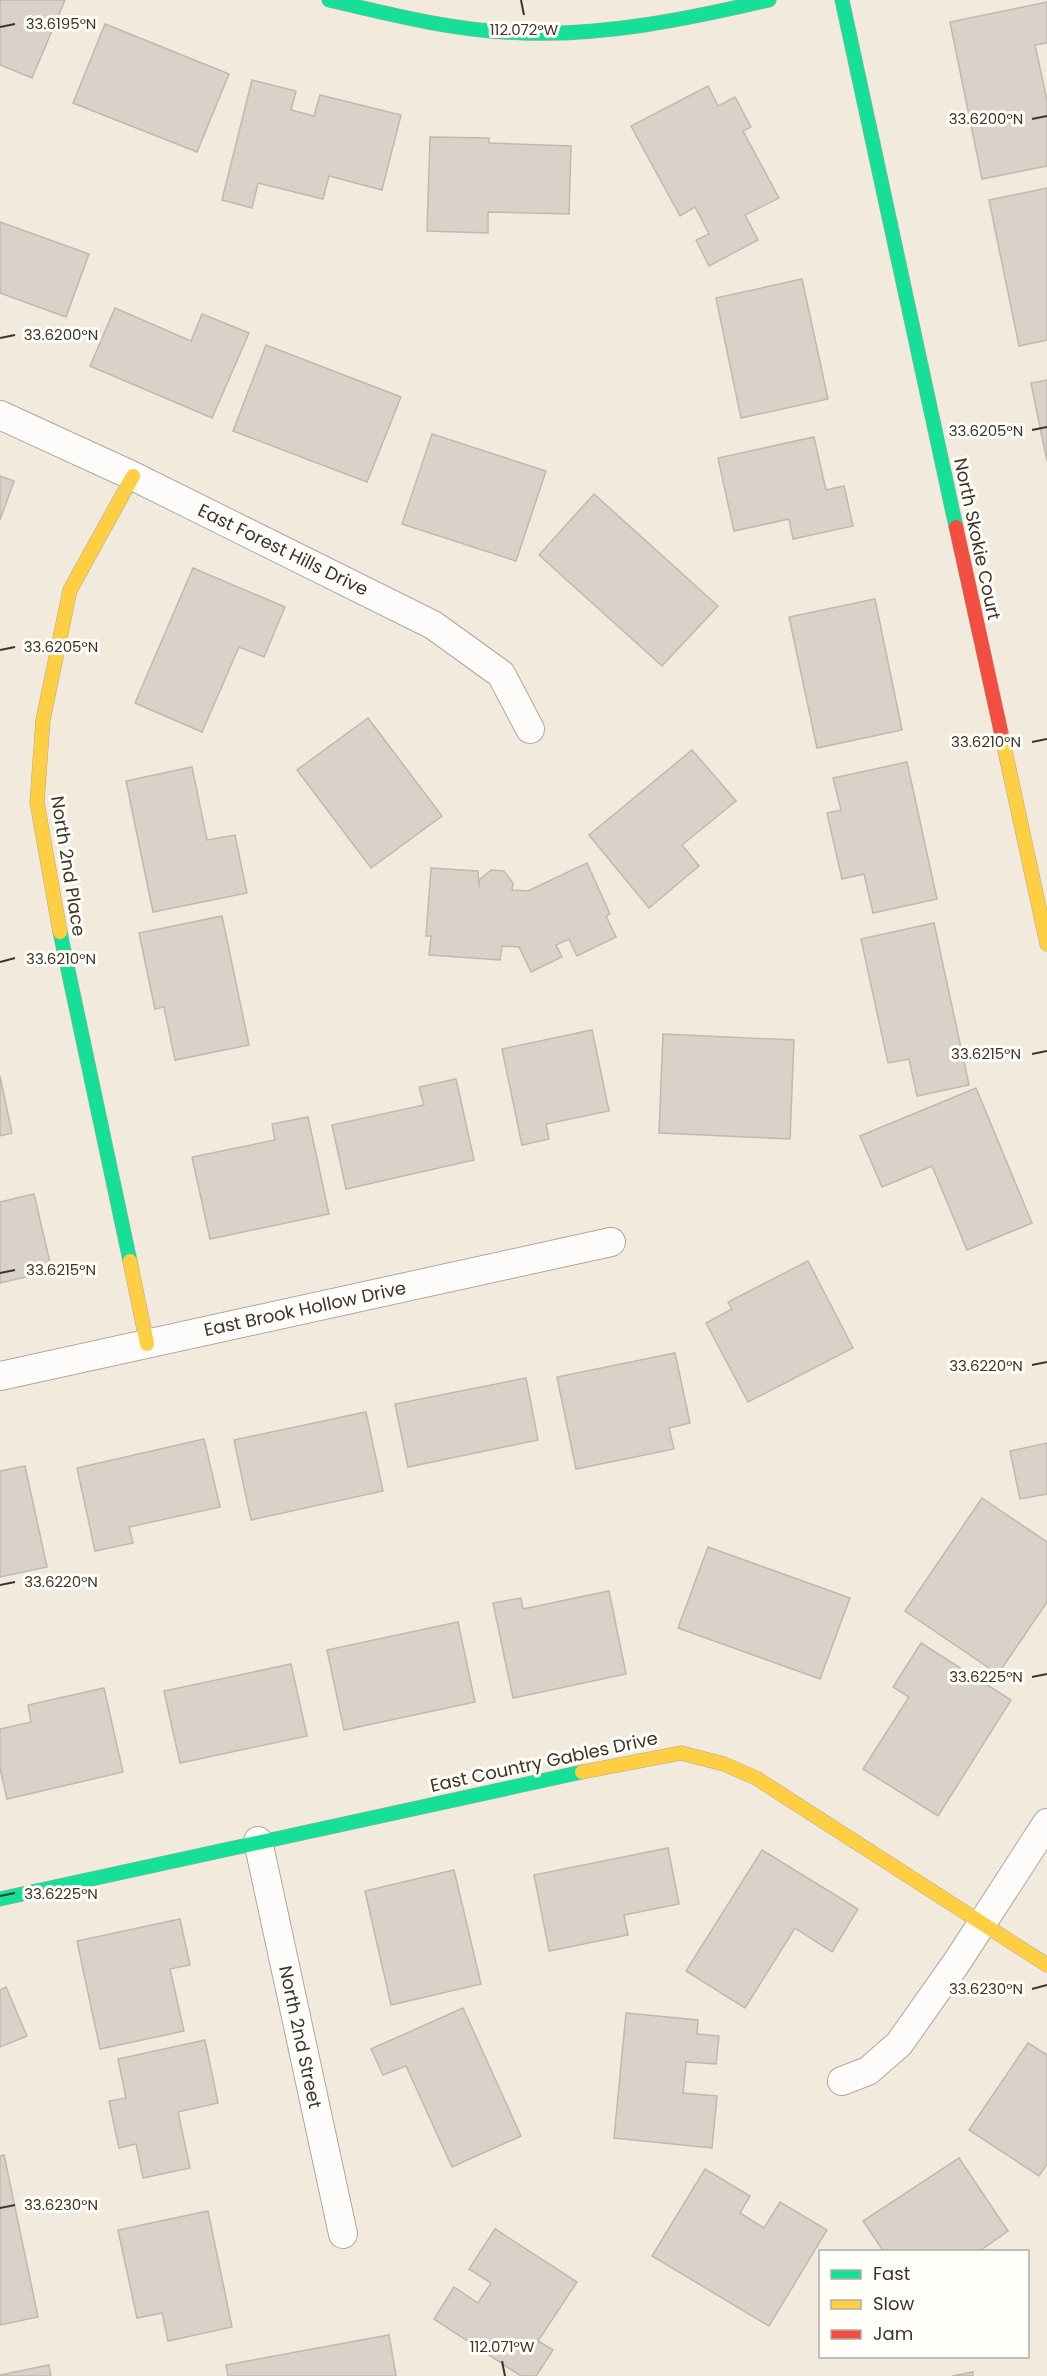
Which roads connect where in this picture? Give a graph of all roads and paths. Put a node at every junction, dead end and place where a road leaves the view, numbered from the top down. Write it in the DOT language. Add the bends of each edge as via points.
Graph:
graph roads {
  1 [pos="329,0"];
  2 [pos="769,0"];
  3 [pos="842,0"];
  4 [pos="0,415"];
  5 [pos="133,476"];
  6 [pos="530,729"];
  7 [pos="1047,945"];
  8 [pos="611,1242"];
  9 [pos="147,1344"];
  10 [pos="0,1376"];
  11 [pos="1047,1823"];
  12 [pos="258,1841"];
  13 [pos="0,1899"];
  14 [pos="982,1923"];
  15 [pos="1047,1965"];
  16 [pos="842,2081"];
  17 [pos="343,2234"];
  1 -- 2 [label="street" via="414,21 521,33 603,31"];
  3 -- 7 [label="street, North Skokie Court"];
  4 -- 5 [label="street, East Forest Hills Drive"];
  5 -- 6 [label="street, East Forest Hills Drive" via="433,625 501,674"];
  5 -- 9 [label="street, North 2nd Place" via="70,590 43,720 37,802 57,918"];
  8 -- 9 [label="street, East Brook Hollow Drive"];
  9 -- 10 [label="street, East Brook Hollow Drive"];
  11 -- 14 [label="street"];
  12 -- 13 [label="street, East Country Gables Drive"];
  12 -- 14 [label="street, East Country Gables Drive" via="681,1753 724,1764 756,1778"];
  12 -- 17 [label="street, North 2nd Street"];
  14 -- 15 [label="street, East Country Gables Drive"];
  14 -- 16 [label="street" via="899,2044 868,2071"];
}
